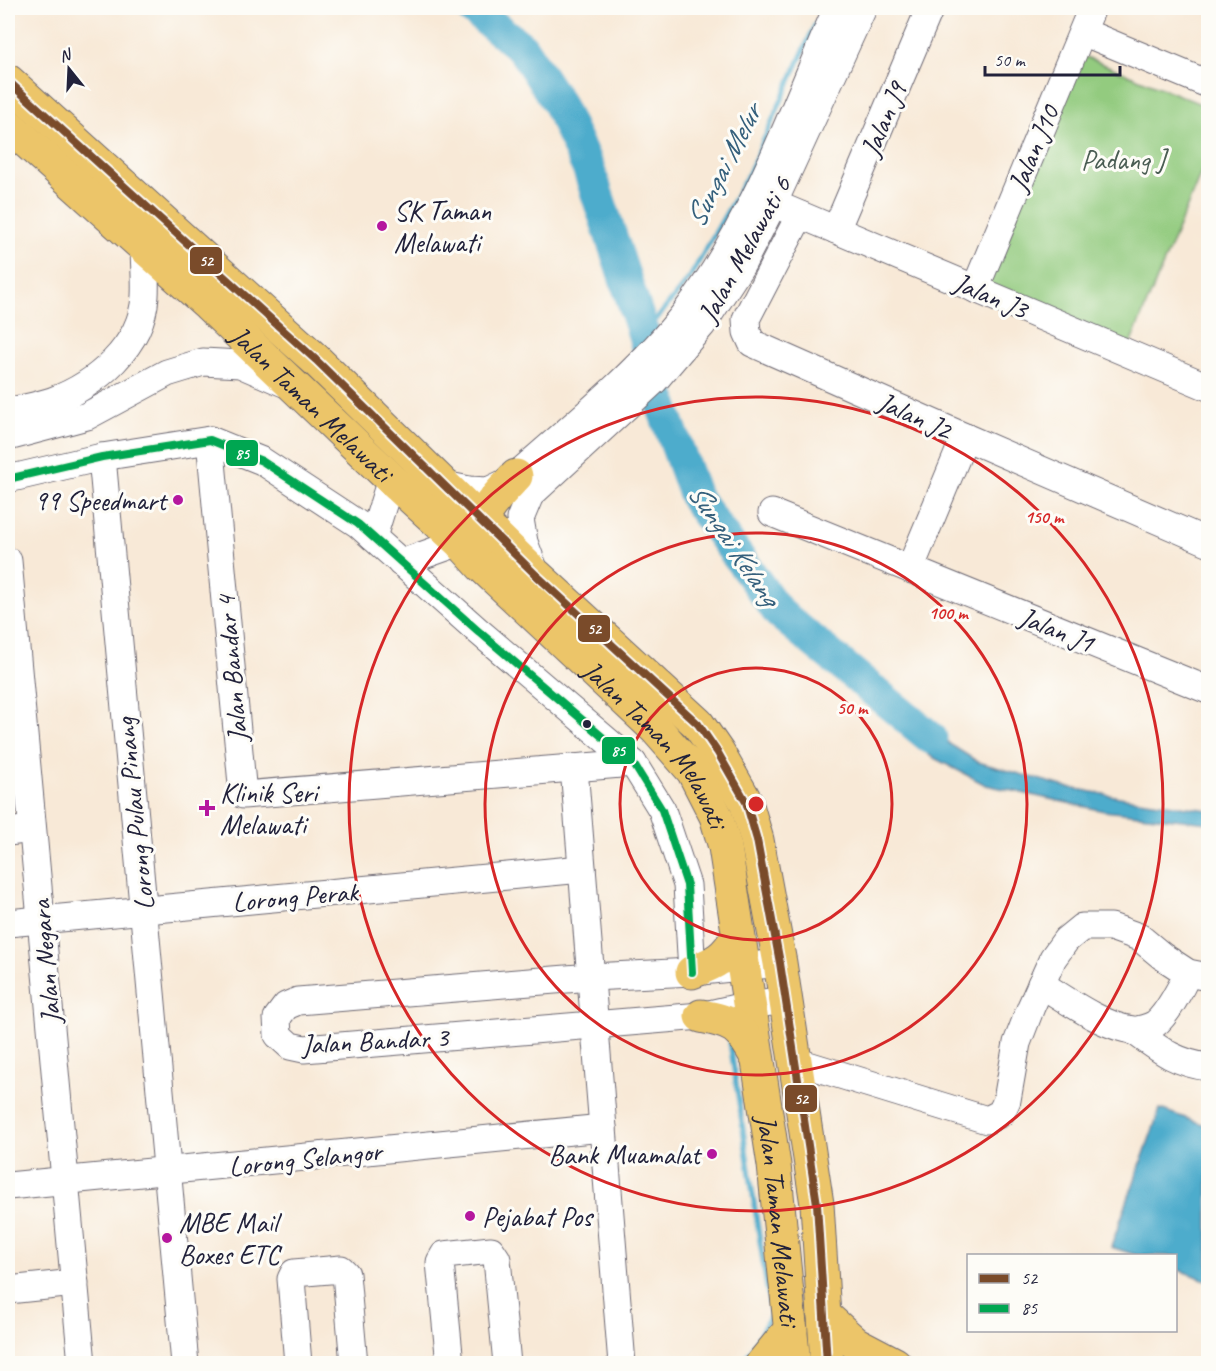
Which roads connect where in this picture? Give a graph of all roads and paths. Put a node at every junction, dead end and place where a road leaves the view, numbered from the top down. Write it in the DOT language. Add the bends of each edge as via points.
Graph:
graph roads {
  1 [pos="837,8"];
  2 [pos="863,8"];
  3 [pos="930,8"];
  4 [pos="1087,20"];
  5 [pos="8,81"];
  6 [pos="1209,84"];
  7 [pos="8,125"];
  8 [pos="773,204"];
  9 [pos="800,215"];
  10 [pos="836,230"];
  11 [pos="144,246"];
  12 [pos="975,289"];
  13 [pos="693,319"];
  14 [pos="1209,387"];
  15 [pos="299,389"];
  16 [pos="8,412"];
  17 [pos="593,423"];
  18 [pos="8,436"];
  19 [pos="965,438"];
  20 [pos="210,440"];
  21 [pos="102,457"];
  22 [pos="516,476"];
  23 [pos="8,479"];
  24 [pos="391,479"];
  25 [pos="444,485"];
  26 [pos="772,513"];
  27 [pos="470,531"];
  28 [pos="373,537"];
  29 [pos="1209,542"];
  30 [pos="8,561"];
  31 [pos="401,563"];
  32 [pos="910,569"];
  33 [pos="536,575"];
  34 [pos="10,623"];
  35 [pos="1209,690"];
  36 [pos="633,764"];
  37 [pos="574,768"];
  38 [pos="20,830"];
  39 [pos="582,870"];
  40 [pos="143,910"];
  41 [pos="41,920"];
  42 [pos="8,923"];
  43 [pos="738,936"];
  44 [pos="780,963"];
  45 [pos="744,968"];
  46 [pos="692,972"];
  47 [pos="1198,975"];
  48 [pos="591,977"];
  49 [pos="1041,984"];
  50 [pos="786,1000"];
  51 [pos="749,1005"];
  52 [pos="701,1016"];
  53 [pos="594,1025"];
  54 [pos="1134,1031"];
  55 [pos="758,1060"];
  56 [pos="795,1061"];
  57 [pos="1209,1067"];
  58 [pos="603,1128"];
  59 [pos="167,1172"];
  60 [pos="65,1181"];
  61 [pos="8,1186"];
  62 [pos="75,1283"];
  63 [pos="8,1290"];
  64 [pos="824,1315"];
  65 [pos="791,1329"];
  66 [pos="82,1364"];
  67 [pos="185,1364"];
  68 [pos="298,1364"];
  69 [pos="354,1364"];
  70 [pos="450,1364"];
  71 [pos="507,1364"];
  72 [pos="622,1364"];
  73 [pos="762,1364"];
  74 [pos="794,1364"];
  75 [pos="827,1364"];
  76 [pos="895,1364"];
  1 -- 13 [label="street, Jalan Melawati 6" via="755,196 713,270"];
  2 -- 8 [label="street, Jalan Melawati 6"];
  3 -- 10 [label="street, Jalan J9"];
  4 -- 6 [label="street"];
  4 -- 12 [label="street, Jalan J10"];
  5 -- 25 [label="main road, Jalan Taman Melawati" via="316,360"];
  7 -- 11 [label="main road, Jalan Taman Melawati"];
  8 -- 9 [label="street, Jalan J3"];
  8 -- 13 [label="street, Jalan Melawati 6" via="742,264"];
  9 -- 10 [label="street, Jalan J3"];
  9 -- 19 [label="street, Jalan J2" via="746,319 752,343"];
  10 -- 12 [label="street, Jalan J3"];
  11 -- 15 [label="main road, Jalan Taman Melawati"];
  11 -- 16 [label="street" via="145,297 132,338 105,370 80,388 52,401"];
  12 -- 14 [label="street, Jalan J3"];
  13 -- 17 [label="street, Jalan Melawati 6" via="641,363"];
  15 -- 18 [label="street" via="240,364 203,362 167,373 87,416"];
  15 -- 24 [label="main road, Jalan Taman Melawati"];
  17 -- 22 [label="street, Jalan Melawati 6"];
  17 -- 33 [label="street, Jalan Melawati 6" via="530,495 520,519"];
  19 -- 29 [label="street, Jalan J2"];
  19 -- 32 [label="street"];
  20 -- 21 [label="street"];
  20 -- 28 [label="street" via="262,461"];
  20 -- 37 [label="street, Jalan Bandar 4" via="243,795"];
  21 -- 23 [label="street"];
  21 -- 40 [label="street, Lorong Pulau Pinang"];
  22 -- 25 [label="street, Jalan Melawati 6" via="488,491"];
  22 -- 27 [label="main road"];
  24 -- 27 [label="main road, Jalan Taman Melawati"];
  24 -- 28 [label="street"];
  25 -- 27 [label="main road, Jalan Taman Melawati"];
  26 -- 32 [label="street, Jalan J1"];
  27 -- 31 [label="street"];
  27 -- 33 [label="main road, Jalan Taman Melawati"];
  27 -- 43 [label="main road, Jalan Taman Melawati" via="477,534 482,566 656,729 693,771 716,816 725,847"];
  28 -- 31 [label="street"];
  30 -- 34 [label="street, Jalan Negara"];
  31 -- 36 [label="street"];
  32 -- 35 [label="street, Jalan J1"];
  33 -- 44 [label="main road, Jalan Taman Melawati" via="698,724 718,753 746,802 755,832"];
  34 -- 38 [label="street, Jalan Negara"];
  36 -- 37 [label="street, Jalan Bandar 4"];
  36 -- 46 [label="street" via="662,810 687,885"];
  37 -- 39 [label="street"];
  38 -- 41 [label="street, Jalan Negara"];
  39 -- 40 [label="street, Lorong Perak"];
  39 -- 48 [label="street"];
  40 -- 41 [label="street, Lorong Perak"];
  40 -- 59 [label="street, Lorong Pulau Pinang"];
  41 -- 42 [label="street, Lorong Perak"];
  41 -- 60 [label="street, Jalan Negara"];
  43 -- 45 [label="main road, Jalan Taman Melawati"];
  43 -- 46 [label="main road" via="727,954"];
  44 -- 45 [label="street, Jalan Bandar 3"];
  44 -- 50 [label="main road, Jalan Taman Melawati"];
  45 -- 46 [label="street, Jalan Bandar 3"];
  45 -- 51 [label="main road, Jalan Taman Melawati"];
  46 -- 48 [label="street, Jalan Bandar 3"];
  47 -- 49 [label="street" via="1162,956 1139,937 1111,927 1082,927 1053,957"];
  47 -- 54 [label="street" via="1155,1023"];
  48 -- 53 [label="street"];
  48 -- 53 [label="street, Jalan Bandar 3" via="298,1001 286,1006 277,1018 277,1026 278,1035 290,1046 304,1049"];
  49 -- 54 [label="street" via="1107,1022"];
  49 -- 56 [label="street" via="1017,1043 1007,1100 1000,1113 987,1120"];
  50 -- 51 [label="street, Jalan Bandar 3"];
  50 -- 56 [label="main road, Jalan Taman Melawati"];
  51 -- 52 [label="street, Jalan Bandar 3"];
  51 -- 55 [label="main road, Jalan Taman Melawati"];
  52 -- 53 [label="street, Jalan Bandar 3"];
  52 -- 55 [label="main road" via="727,1020 746,1037"];
  53 -- 58 [label="street"];
  54 -- 57 [label="street" via="1168,1056"];
  55 -- 65 [label="main road, Jalan Taman Melawati" via="774,1165"];
  56 -- 64 [label="main road, Jalan Taman Melawati" via="817,1204"];
  58 -- 59 [label="street, Lorong Selangor"];
  58 -- 72 [label="street"];
  59 -- 60 [label="street, Lorong Selangor"];
  59 -- 67 [label="street, Lorong Pulau Pinang"];
  60 -- 61 [label="street, Lorong Selangor"];
  60 -- 62 [label="street, Jalan Negara"];
  62 -- 63 [label="street"];
  62 -- 66 [label="street, Jalan Negara"];
  64 -- 75 [label="main road, Jalan Taman Melawati"];
  64 -- 76 [label="main road" via="855,1343"];
  65 -- 73 [label="main road"];
  65 -- 74 [label="main road, Jalan Taman Melawati"];
  68 -- 69 [label="street" via="291,1279 294,1273 341,1269 346,1274"];
  70 -- 71 [label="street" via="440,1262 444,1255 491,1250 497,1259"];
}
